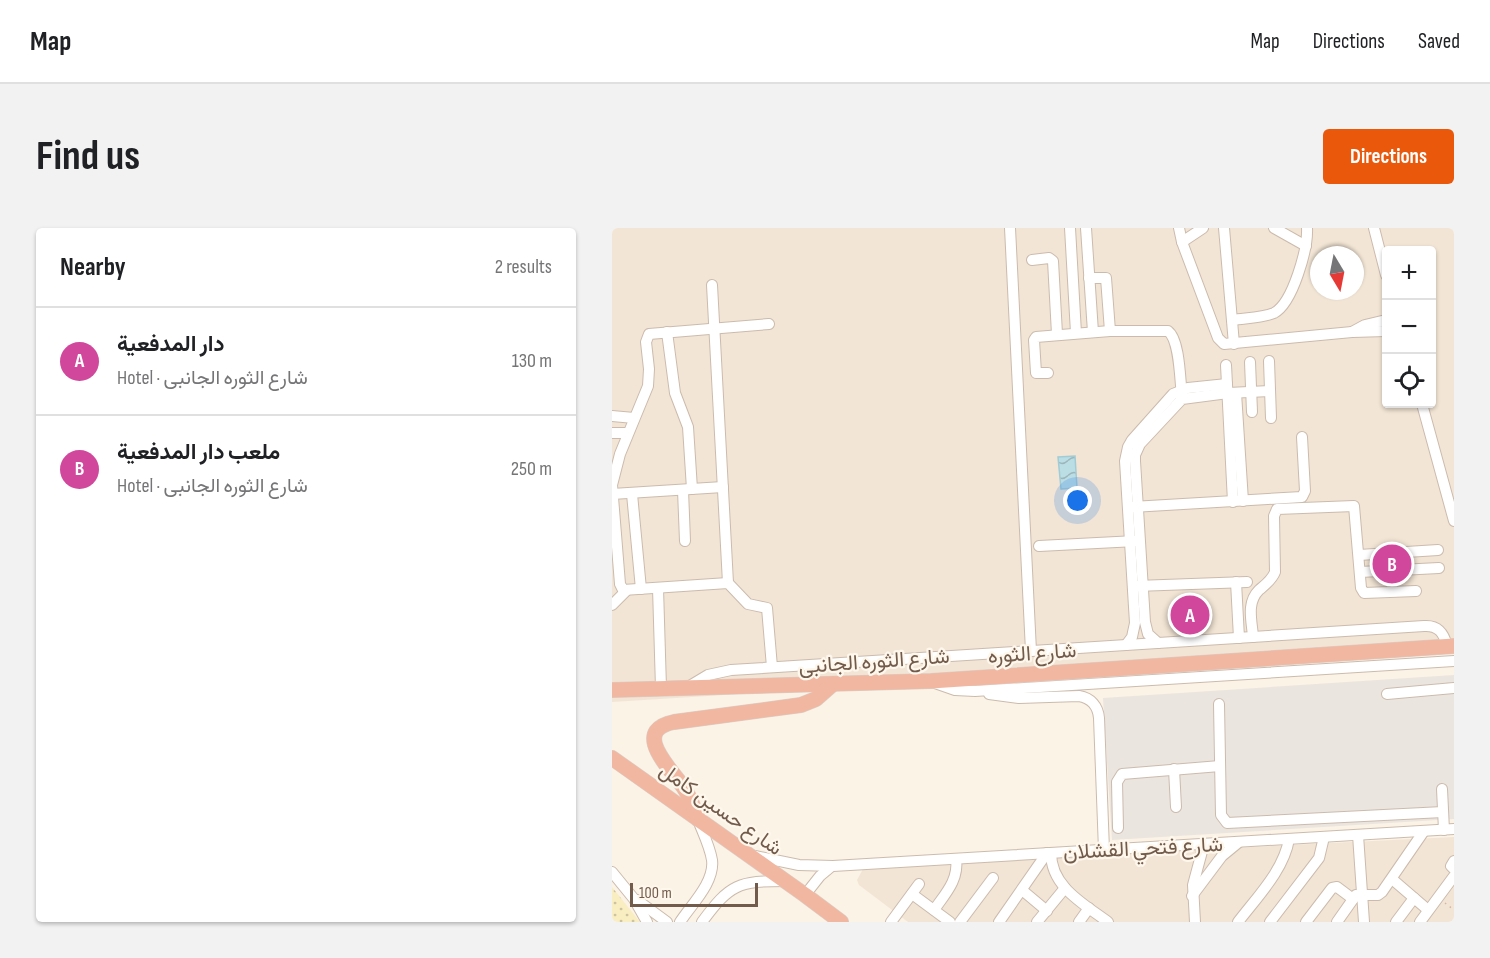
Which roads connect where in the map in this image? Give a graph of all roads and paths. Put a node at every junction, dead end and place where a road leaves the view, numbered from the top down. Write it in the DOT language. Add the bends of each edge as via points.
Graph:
graph roads {
  1 [pos="1010,228"];
  2 [pos="1070,228"];
  3 [pos="1086,228"];
  4 [pos="1179,228"];
  5 [pos="1203,228"];
  6 [pos="1224,228"];
  7 [pos="1274,228"];
  8 [pos="1307,228"];
  9 [pos="1374,228"];
  10 [pos="1182,242"];
  11 [pos="1306,246"];
  12 [pos="1382,259"];
  13 [pos="1032,260"];
  14 [pos="1088,260"];
  15 [pos="1071,261"];
  16 [pos="1089,278"];
  17 [pos="712,285"];
  18 [pos="1233,320"];
  19 [pos="1382,321"];
  20 [pos="769,324"];
  21 [pos="715,328"];
  22 [pos="1382,331"];
  23 [pos="667,332"];
  24 [pos="1093,332"];
  25 [pos="1110,332"];
  26 [pos="1352,332"];
  27 [pos="1076,333"];
  28 [pos="1057,334"];
  29 [pos="1234,344"];
  30 [pos="1269,361"];
  31 [pos="1250,362"];
  32 [pos="1226,365"];
  33 [pos="1048,374"];
  34 [pos="1230,390"];
  35 [pos="1270,391"];
  36 [pos="1251,392"];
  37 [pos="1182,394"];
  38 [pos="1423,408"];
  39 [pos="1252,411"];
  40 [pos="612,416"];
  41 [pos="634,418"];
  42 [pos="1271,418"];
  43 [pos="612,433"];
  44 [pos="628,433"];
  45 [pos="1302,437"];
  46 [pos="723,487"];
  47 [pos="687,490"];
  48 [pos="612,494"];
  49 [pos="632,494"];
  50 [pos="1238,501"];
  51 [pos="1133,507"];
  52 [pos="1452,509"];
  53 [pos="1454,521"];
  54 [pos="686,541"];
  55 [pos="1135,541"];
  56 [pos="1039,546"];
  57 [pos="1438,550"];
  58 [pos="1359,555"];
  59 [pos="1439,568"];
  60 [pos="1360,572"];
  61 [pos="728,583"];
  62 [pos="1137,586"];
  63 [pos="657,588"];
  64 [pos="641,589"];
  65 [pos="1416,591"];
  66 [pos="619,594"];
  67 [pos="612,605"];
  68 [pos="1140,627"];
  69 [pos="1253,637"];
  70 [pos="1239,638"];
  71 [pos="1158,643"];
  72 [pos="1125,645"];
  73 [pos="1452,645"];
  74 [pos="1034,651"];
  75 [pos="1454,662"];
  76 [pos="771,667"];
  77 [pos="932,681"];
  78 [pos="833,684"];
  79 [pos="688,687"];
  80 [pos="661,688"];
  81 [pos="1454,688"];
  82 [pos="612,690"];
  83 [pos="979,691"];
  84 [pos="1387,694"];
  85 [pos="1218,704"];
  86 [pos="612,758"];
  87 [pos="1220,766"];
  88 [pos="1174,769"];
  89 [pos="1442,789"];
  90 [pos="1176,807"];
  91 [pos="1443,812"];
  92 [pos="698,819"];
  93 [pos="1118,828"];
  94 [pos="1449,830"];
  95 [pos="1424,831"];
  96 [pos="1358,835"];
  97 [pos="1324,837"];
  98 [pos="1289,839"];
  99 [pos="1240,842"];
  100 [pos="1203,844"];
  101 [pos="1104,850"];
  102 [pos="746,853"];
  103 [pos="1049,853"];
  104 [pos="956,859"];
  105 [pos="1454,861"];
  106 [pos="832,866"];
  107 [pos="1454,869"];
  108 [pos="612,872"];
  109 [pos="1454,876"];
  110 [pos="993,878"];
  111 [pos="1392,879"];
  112 [pos="786,881"];
  113 [pos="919,884"];
  114 [pos="705,886"];
  115 [pos="1065,888"];
  116 [pos="1022,890"];
  117 [pos="912,894"];
  118 [pos="1359,894"];
  119 [pos="806,895"];
  120 [pos="1192,896"];
  121 [pos="720,897"];
  122 [pos="1414,898"];
  123 [pos="634,899"];
  124 [pos="1089,908"];
  125 [pos="934,910"];
  126 [pos="1047,910"];
  127 [pos="1428,910"];
  128 [pos="1275,920"];
  129 [pos="647,922"];
  130 [pos="669,922"];
  131 [pos="679,922"];
  132 [pos="702,922"];
  133 [pos="841,922"];
  134 [pos="891,922"];
  135 [pos="950,922"];
  136 [pos="960,922"];
  137 [pos="999,922"];
  138 [pos="1037,922"];
  139 [pos="1079,922"];
  140 [pos="1108,922"];
  141 [pos="1195,922"];
  142 [pos="1238,922"];
  143 [pos="1306,922"];
  144 [pos="1337,922"];
  145 [pos="1364,922"];
  146 [pos="1396,922"];
  147 [pos="1420,922"];
  1 -- 74 [label="street"];
  2 -- 15 [label="street"];
  3 -- 14 [label="street"];
  4 -- 10 [label="street"];
  5 -- 10 [label="street"];
  6 -- 18 [label="street"];
  7 -- 11 [label="street"];
  8 -- 11 [label="street"];
  9 -- 12 [label="street"];
  10 -- 29 [label="street" via="1220,341"];
  11 -- 18 [label="street" via="1294,284 1281,308 1275,313"];
  13 -- 28 [label="street" via="1053,261"];
  14 -- 15 [label="street"];
  14 -- 16 [label="street"];
  15 -- 27 [label="street"];
  16 -- 24 [label="street"];
  16 -- 25 [label="street" via="1106,278"];
  17 -- 21 [label="street"];
  18 -- 29 [label="street"];
  19 -- 26 [label="street"];
  20 -- 21 [label="street"];
  21 -- 23 [label="street"];
  21 -- 46 [label="street"];
  22 -- 26 [label="street"];
  23 -- 41 [label="street" via="646,338 648,382"];
  23 -- 47 [label="street" via="675,393 688,427"];
  24 -- 25 [label="street"];
  24 -- 27 [label="street"];
  25 -- 37 [label="street" via="1162,330 1172,334"];
  26 -- 29 [label="street"];
  27 -- 28 [label="street"];
  28 -- 33 [label="street" via="1034,340 1036,373"];
  30 -- 35 [label="street"];
  31 -- 36 [label="street"];
  32 -- 34 [label="street"];
  34 -- 36 [label="street"];
  34 -- 37 [label="street"];
  34 -- 50 [label="street"];
  35 -- 36 [label="street"];
  35 -- 42 [label="street"];
  36 -- 39 [label="street"];
  37 -- 51 [label="street" via="1166,400 1128,447 1125,461"];
  38 -- 52 [label="street"];
  40 -- 41 [label="street"];
  41 -- 44 [label="street"];
  43 -- 44 [label="street"];
  44 -- 48 [label="street" via="613,476"];
  45 -- 50 [label="street" via="1304,496"];
  46 -- 47 [label="street"];
  46 -- 61 [label="street"];
  47 -- 49 [label="street"];
  47 -- 54 [label="street"];
  48 -- 49 [label="street"];
  48 -- 66 [label="street"];
  49 -- 64 [label="street"];
  50 -- 51 [label="street"];
  51 -- 55 [label="street"];
  52 -- 53 [label="street"];
  55 -- 56 [label="street"];
  55 -- 62 [label="street"];
  57 -- 58 [label="street"];
  58 -- 60 [label="street"];
  58 -- 69 [label="street" via="1354,506 1275,510 1276,567 1273,577 1252,599"];
  59 -- 60 [label="street"];
  60 -- 65 [label="street" via="1364,593"];
  61 -- 63 [label="street"];
  61 -- 76 [label="street" via="750,605 766,607"];
  62 -- 68 [label="street"];
  62 -- 70 [label="street" via="1242,582"];
  63 -- 64 [label="street"];
  63 -- 80 [label="street"];
  64 -- 66 [label="street"];
  66 -- 67 [label="street"];
  68 -- 71 [label="street"];
  68 -- 72 [label="street"];
  69 -- 70 [label="street, شارع الثوره الجانبى"];
  69 -- 73 [label="street, شارع الثوره الجانبى" via="1431,626"];
  70 -- 71 [label="street, شارع الثوره الجانبى"];
  71 -- 72 [label="street, شارع الثوره الجانبى"];
  72 -- 74 [label="street, شارع الثوره الجانبى"];
  73 -- 77 [label="highway, شارع الثوره"];
  74 -- 76 [label="street, شارع الثوره الجانبى"];
  75 -- 83 [label="street, شارع الثوره الجانبى"];
  76 -- 79 [label="street, شارع الثوره الجانبى" via="716,673"];
  77 -- 78 [label="highway, شارع الثوره"];
  77 -- 83 [label="street, شارع الثوره الجانبى" via="955,690"];
  78 -- 79 [label="highway, شارع الثوره"];
  78 -- 92 [label="highway" via="816,699 801,705 674,722 661,728 655,738 656,752 684,787"];
  79 -- 80 [label="highway, شارع الثوره"];
  80 -- 82 [label="highway, شارع الثوره"];
  81 -- 84 [label="street"];
  83 -- 101 [label="street" via="1004,698 1079,696 1094,704 1099,718"];
  85 -- 87 [label="street"];
  86 -- 92 [label="highway, شارع حسين كامل"];
  87 -- 88 [label="street"];
  87 -- 91 [label="street" via="1221,815 1230,824"];
  88 -- 90 [label="street"];
  88 -- 93 [label="street" via="1119,776"];
  89 -- 91 [label="street"];
  91 -- 94 [label="street"];
  92 -- 102 [label="highway, شارع حسين كامل"];
  92 -- 114 [label="street" via="712,861"];
  94 -- 95 [label="street, شارع فتحي القشلان"];
  95 -- 96 [label="street, شارع فتحي القشلان"];
  95 -- 111 [label="street"];
  96 -- 97 [label="street, شارع فتحي القشلان"];
  96 -- 118 [label="street"];
  97 -- 98 [label="street, شارع فتحي القشلان"];
  97 -- 128 [label="street" via="1319,858"];
  98 -- 99 [label="street, شارع فتحي القشلان"];
  98 -- 142 [label="street" via="1279,867"];
  99 -- 100 [label="street, شارع فتحي القشلان"];
  99 -- 120 [label="street" via="1222,856"];
  100 -- 101 [label="street, شارع فتحي القشلان"];
  100 -- 120 [label="street"];
  101 -- 103 [label="street, شارع فتحي القشلان"];
  102 -- 106 [label="street, شارع فتحي القشلان" via="786,863"];
  102 -- 112 [label="highway, شارع حسين كامل"];
  103 -- 104 [label="street, شارع فتحي القشلان"];
  103 -- 115 [label="street" via="1053,872"];
  103 -- 116 [label="street"];
  104 -- 106 [label="street, شارع فتحي القشلان"];
  104 -- 125 [label="street" via="954,880"];
  105 -- 107 [label="street"];
  106 -- 119 [label="street"];
  108 -- 123 [label="street"];
  109 -- 127 [label="street"];
  110 -- 136 [label="street"];
  111 -- 118 [label="street" via="1380,894"];
  111 -- 122 [label="street"];
  112 -- 119 [label="highway, شارع حسين كامل"];
  112 -- 121 [label="street" via="746,883"];
  113 -- 117 [label="street"];
  114 -- 121 [label="street"];
  114 -- 131 [label="street"];
  115 -- 124 [label="street"];
  115 -- 126 [label="street"];
  116 -- 126 [label="street"];
  116 -- 137 [label="street"];
  117 -- 125 [label="street"];
  117 -- 134 [label="street"];
  118 -- 143 [label="street" via="1333,887"];
  118 -- 144 [label="street"];
  118 -- 145 [label="street"];
  119 -- 133 [label="highway, شارع حسين كامل"];
  120 -- 141 [label="street"];
  121 -- 132 [label="street"];
  122 -- 127 [label="street"];
  122 -- 146 [label="street"];
  123 -- 129 [label="street"];
  123 -- 130 [label="street"];
  124 -- 139 [label="street"];
  124 -- 140 [label="street"];
  125 -- 135 [label="street"];
  126 -- 138 [label="street"];
  127 -- 147 [label="street"];
  130 -- 131 [label="street"];
}
